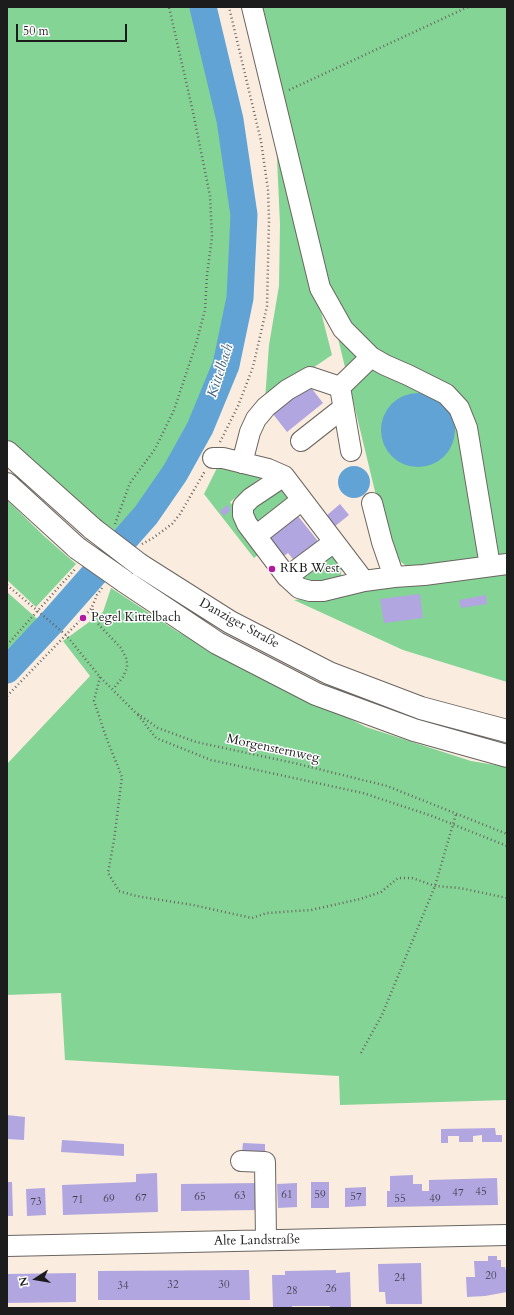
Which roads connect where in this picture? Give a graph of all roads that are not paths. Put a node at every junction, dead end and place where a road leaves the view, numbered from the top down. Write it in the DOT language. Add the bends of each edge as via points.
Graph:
graph roads {
  1 [pos="252,7"];
  2 [pos="371,357"];
  3 [pos="340,387"];
  4 [pos="343,408"];
  5 [pos="301,441"];
  6 [pos="217,450"];
  7 [pos="351,451"];
  8 [pos="7,452"];
  9 [pos="242,463"];
  10 [pos="284,476"];
  11 [pos="7,484"];
  12 [pos="302,500"];
  13 [pos="372,502"];
  14 [pos="256,536"];
  15 [pos="334,542"];
  16 [pos="499,565"];
  17 [pos="287,577"];
  18 [pos="394,577"];
  19 [pos="364,581"];
  20 [pos="507,731"];
  21 [pos="507,756"];
  22 [pos="241,1161"];
  23 [pos="507,1235"];
  24 [pos="266,1240"];
  25 [pos="7,1246"];
  1 -- 2 [label="street" via="320,288 343,329"];
  2 -- 3 [label="street"];
  2 -- 16 [label="street" via="446,394 459,408 467,428"];
  3 -- 4 [label="street"];
  3 -- 9 [label="street" via="310,377 287,390 266,407 256,420"];
  4 -- 5 [label="street"];
  4 -- 7 [label="street"];
  6 -- 9 [label="street" via="223,458"];
  8 -- 20 [label="highway, Danziger Straße, bridge" via="93,529 140,555 230,622 329,673 421,708"];
  9 -- 10 [label="street"];
  10 -- 12 [label="street"];
  10 -- 14 [label="street" via="251,498 244,506 243,515"];
  11 -- 21 [label="highway, Danziger Straße, bridge" via="115,582 217,643 316,694 414,730"];
  12 -- 14 [label="street"];
  12 -- 15 [label="street"];
  13 -- 18 [label="street"];
  14 -- 17 [label="street"];
  15 -- 17 [label="street"];
  15 -- 19 [label="street"];
  16 -- 18 [label="street"];
  17 -- 19 [label="street" via="299,588 310,591 323,591"];
  18 -- 19 [label="street"];
  22 -- 24 [label="street" via="265,1162"];
  23 -- 24 [label="street, Alte Landstraße"];
  24 -- 25 [label="street, Alte Landstraße"];
}
